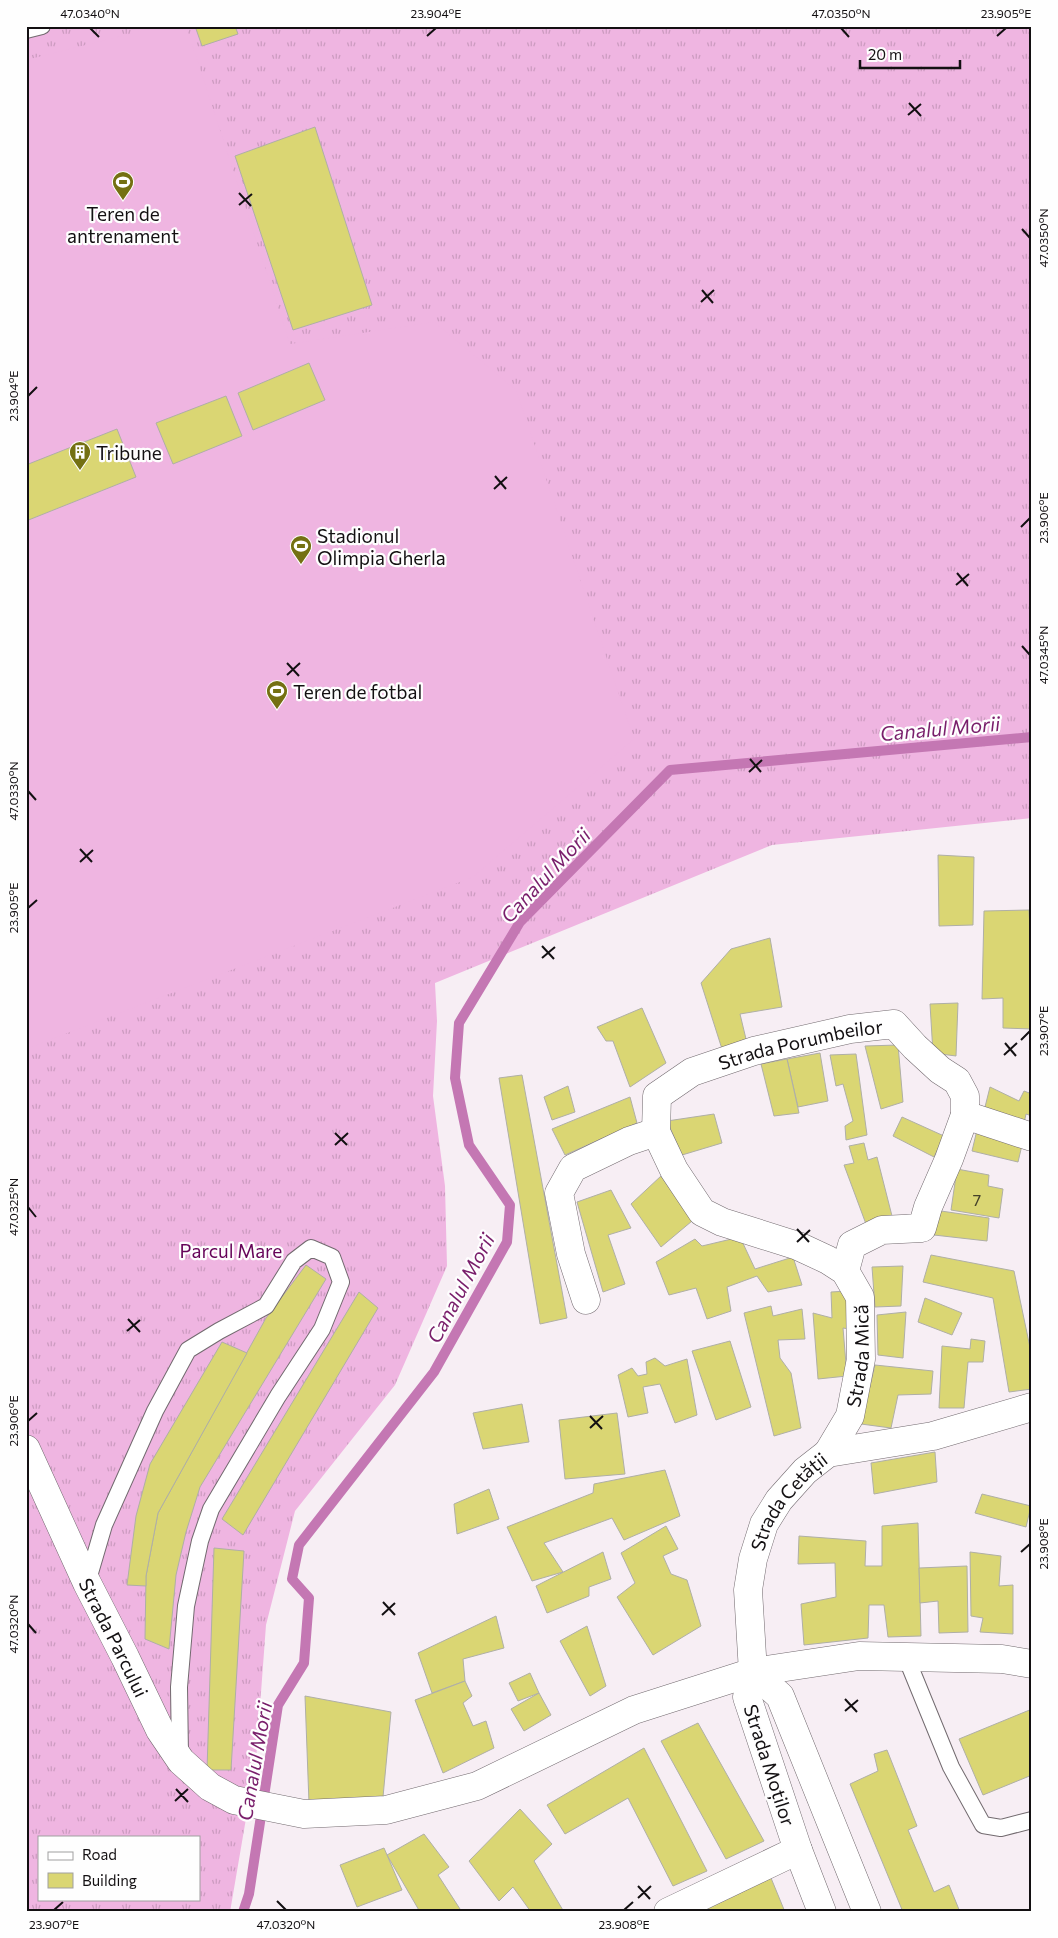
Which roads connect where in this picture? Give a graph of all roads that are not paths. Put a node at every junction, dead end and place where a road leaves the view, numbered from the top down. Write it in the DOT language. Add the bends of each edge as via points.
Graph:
graph roads {
  1 [pos="42,26"];
  2 [pos="26,30"];
  3 [pos="657,1096"];
  4 [pos="965,1115"];
  5 [pos="656,1132"];
  6 [pos="1032,1137"];
  7 [pos="845,1271"];
  8 [pos="586,1300"];
  9 [pos="1032,1407"];
  10 [pos="26,1449"];
  11 [pos="828,1454"];
  12 [pos="87,1583"];
  13 [pos="906,1657"];
  14 [pos="1032,1664"];
  15 [pos="753,1672"];
  16 [pos="180,1760"];
  17 [pos="1032,1820"];
  18 [pos="798,1850"];
  19 [pos="668,1912"];
  20 [pos="822,1912"];
  21 [pos="867,1912"];
  1 -- 2 [label="lane"];
  3 -- 4 [label="street, Strada Porumbeilor" via="692,1072 754,1051 850,1028 894,1024 940,1070 957,1081 964,1096"];
  3 -- 5 [label="street, Strada Mică"];
  4 -- 6 [label="street"];
  4 -- 7 [label="street" via="922,1228 882,1230 852,1245"];
  5 -- 7 [label="street, Strada Mică" via="674,1170 702,1212 722,1222 798,1246"];
  5 -- 8 [label="street" via="573,1168 559,1193 571,1254"];
  7 -- 11 [label="street, Strada Mică" via="860,1297 861,1359 850,1416"];
  9 -- 11 [label="street, Strada Cetății" via="933,1436"];
  10 -- 12 [label="street, Strada Parcului"];
  11 -- 15 [label="street, Strada Cetății" via="805,1471 779,1500 764,1524 748,1590"];
  12 -- 16 [label="street, Strada Parcului" via="160,1730"];
  12 -- 16 [label="lane" via="104,1525 155,1411 188,1350 266,1306 294,1261 311,1248 332,1257 341,1282 322,1329 211,1509 200,1541 186,1606 179,1687"];
  13 -- 14 [label="street, Strada Parcului" via="1002,1659"];
  13 -- 15 [label="street, Strada Parcului" via="859,1656"];
  13 -- 17 [label="lane" via="951,1767 984,1825 1001,1828"];
  15 -- 16 [label="street, Strada Parcului" via="634,1710 477,1786 386,1810 304,1814 234,1800 210,1787"];
  15 -- 18 [label="street, Strada Moților" via="747,1697"];
  15 -- 21 [label="street, Strada Moților" via="780,1696"];
  18 -- 19 [label="street"];
  18 -- 20 [label="street, Strada Moților"];
}
